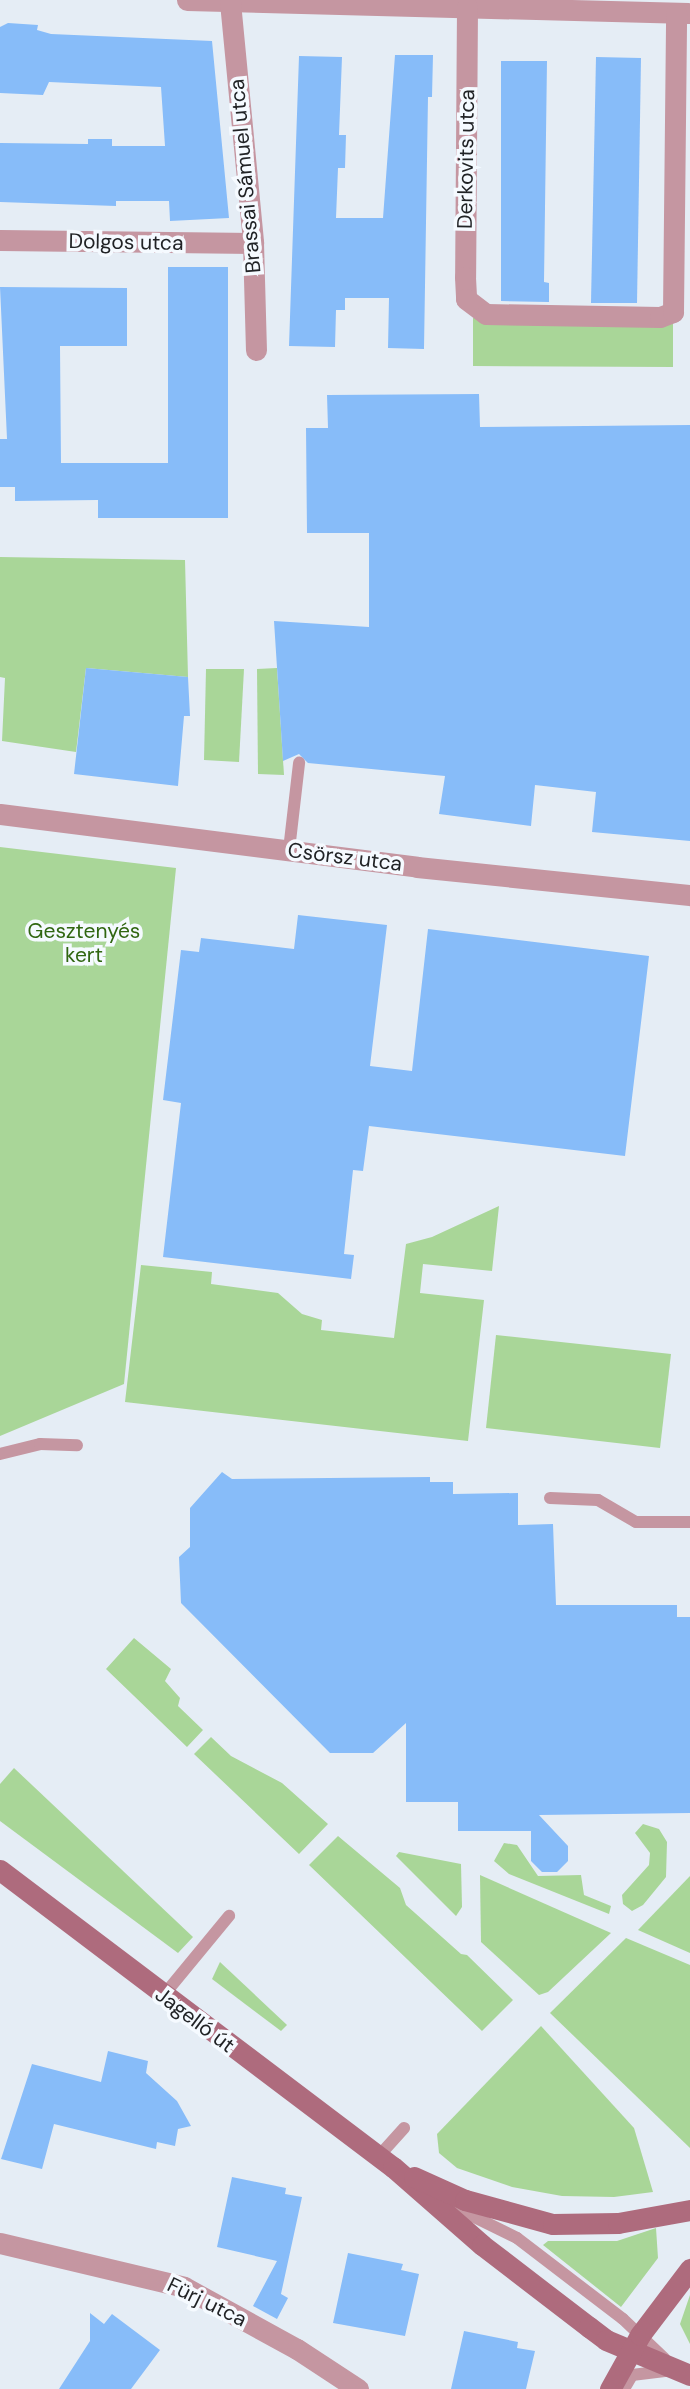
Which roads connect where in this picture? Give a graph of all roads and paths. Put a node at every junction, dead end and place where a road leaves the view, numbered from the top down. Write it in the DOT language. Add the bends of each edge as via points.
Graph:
graph roads {
  1 [pos="187,0"];
  2 [pos="230,2"];
  3 [pos="407,3"];
  4 [pos="467,7"];
  5 [pos="683,13"];
  6 [pos="0,240"];
  7 [pos="253,243"];
  8 [pos="256,350"];
  9 [pos="299,763"];
  10 [pos="0,814"];
  11 [pos="289,850"];
  12 [pos="690,895"];
  13 [pos="77,1445"];
  14 [pos="0,1454"];
  15 [pos="550,1498"];
  16 [pos="690,1522"];
  17 [pos="0,1870"];
  18 [pos="229,1916"];
  19 [pos="163,1996"];
  20 [pos="404,2128"];
  21 [pos="385,2162"];
  22 [pos="690,2210"];
  23 [pos="0,2243"];
  24 [pos="690,2269"];
  25 [pos="636,2342"];
  26 [pos="687,2374"];
  27 [pos="358,2389"];
  28 [pos="610,2389"];
  29 [pos="624,2389"];
  1 -- 2 [label="street"];
  2 -- 3 [label="street"];
  2 -- 7 [label="street, Brassai Sámuel utca"];
  3 -- 4 [label="street"];
  4 -- 5 [label="street"];
  4 -- 5 [label="street, Derkovits utca" via="466,299 486,314 660,317 673,312"];
  6 -- 7 [label="street, Dolgos utca"];
  7 -- 8 [label="street, Brassai Sámuel utca"];
  9 -- 11 [label="lane"];
  10 -- 11 [label="street, Csörsz utca"];
  11 -- 12 [label="street, Csörsz utca"];
  13 -- 14 [label="lane" via="40,1444"];
  15 -- 16 [label="lane" via="598,1500 636,1522"];
  17 -- 19 [label="street, Jagelló út"];
  18 -- 19 [label="lane"];
  19 -- 21 [label="street, Jagelló út"];
  20 -- 21 [label="lane"];
  21 -- 22 [label="street, Jagelló út" via="465,2200 553,2224 618,2224"];
  21 -- 25 [label="street, Jagelló út" via="589,2327"];
  23 -- 27 [label="street, Fürj utca" via="184,2287 297,2349"];
  24 -- 25 [label="street"];
  25 -- 26 [label="street, Jagelló út"];
  25 -- 28 [label="street"];
  26 -- 29 [label="lane" via="643,2371 632,2375"];
}
